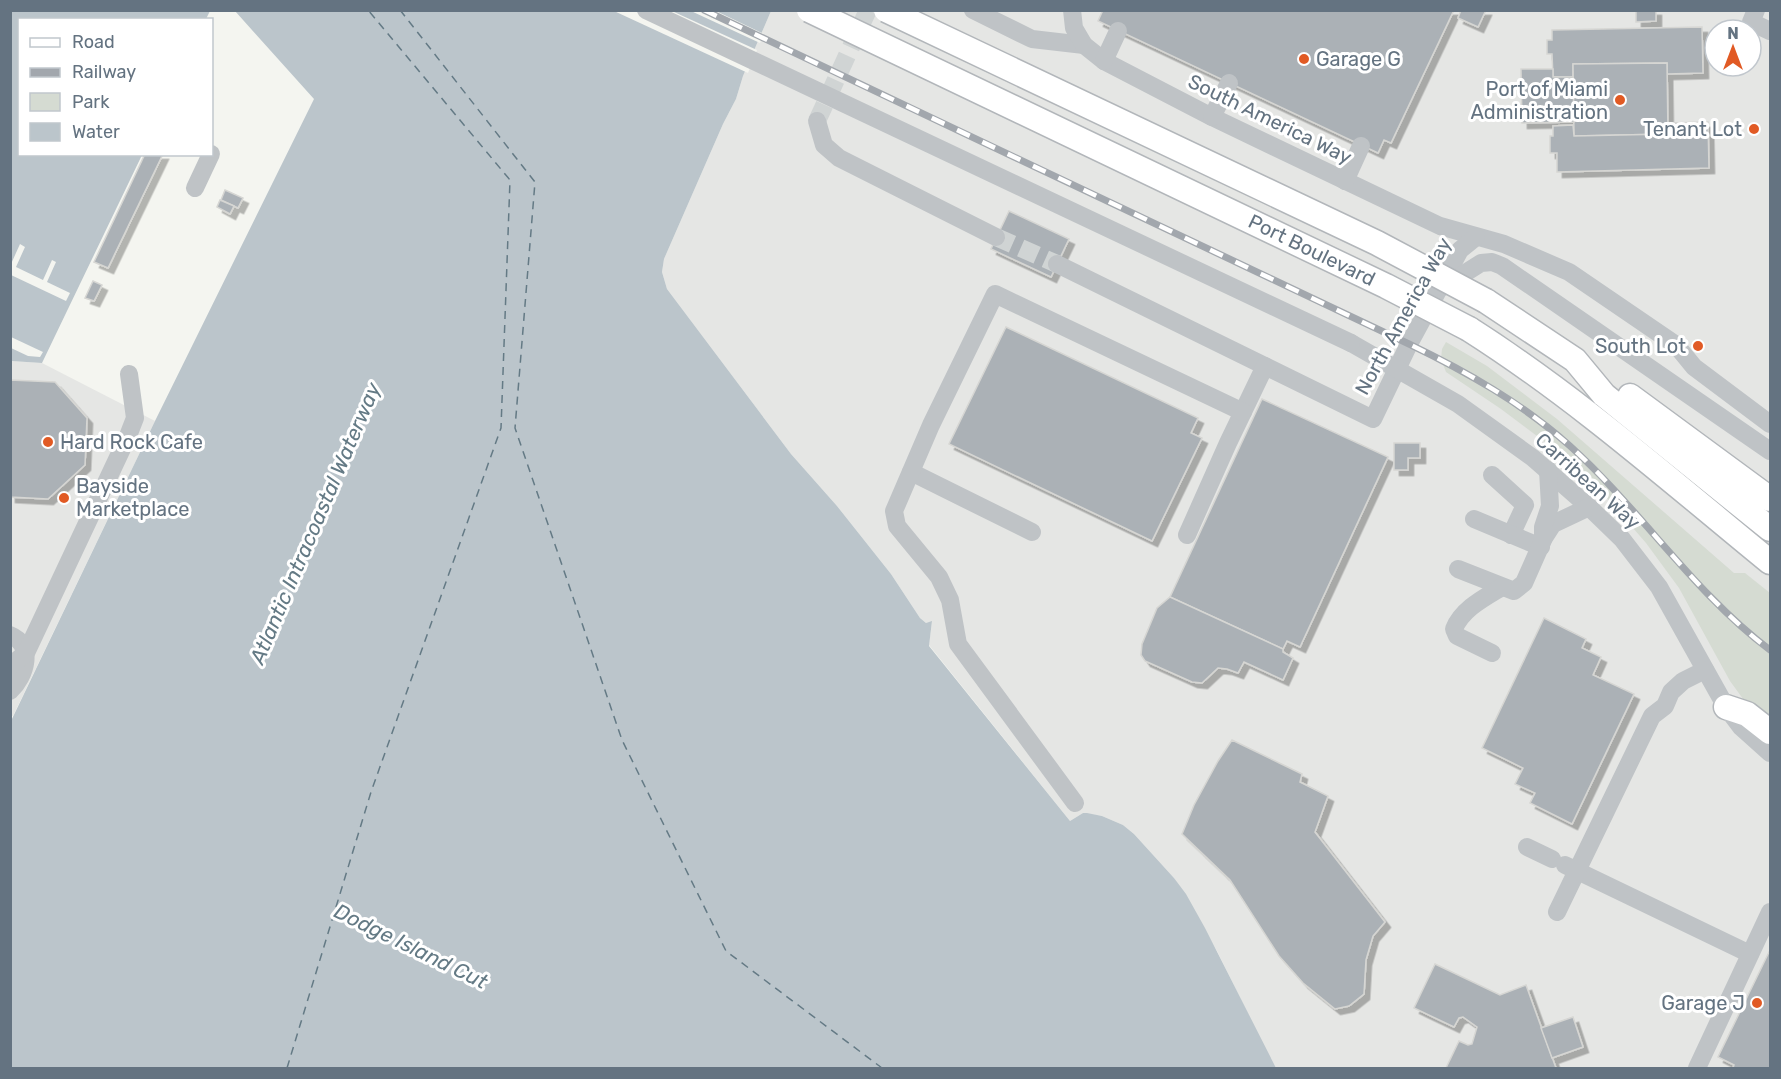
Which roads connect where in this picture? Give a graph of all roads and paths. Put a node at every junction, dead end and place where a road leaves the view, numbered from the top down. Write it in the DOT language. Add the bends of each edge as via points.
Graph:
graph roads {
  1 [pos="646,10"];
  2 [pos="809,10"];
  3 [pos="886,10"];
  4 [pos="973,10"];
  5 [pos="1072,10"];
  6 [pos="1754,16"];
  7 [pos="1118,31"];
  8 [pos="1770,31"];
  9 [pos="1084,45"];
  10 [pos="1104,61"];
  11 [pos="1229,83"];
  12 [pos="1212,117"];
  13 [pos="817,121"];
  14 [pos="1361,146"];
  15 [pos="211,156"];
  16 [pos="1345,181"];
  17 [pos="195,188"];
  18 [pos="996,237"];
  19 [pos="1476,237"];
  20 [pos="1057,264"];
  21 [pos="1439,289"];
  22 [pos="1575,360"];
  23 [pos="1265,366"];
  24 [pos="1397,370"];
  25 [pos="129,374"];
  26 [pos="1243,412"];
  27 [pos="1770,424"];
  28 [pos="1770,451"];
  29 [pos="1548,470"];
  30 [pos="911,472"];
  31 [pos="1492,475"];
  32 [pos="1770,499"];
  33 [pos="1589,507"];
  34 [pos="1474,519"];
  35 [pos="1770,529"];
  36 [pos="1032,532"];
  37 [pos="1510,535"];
  38 [pos="1187,536"];
  39 [pos="1542,544"];
  40 [pos="1770,562"];
  41 [pos="1458,569"];
  42 [pos="1502,587"];
  43 [pos="44,614"];
  44 [pos="10,630"];
  45 [pos="10,635"];
  46 [pos="26,653"];
  47 [pos="1492,653"];
  48 [pos="10,666"];
  49 [pos="1705,670"];
  50 [pos="10,691"];
  51 [pos="1726,707"];
  52 [pos="1770,732"];
  53 [pos="1770,753"];
  54 [pos="1075,803"];
  55 [pos="1527,847"];
  56 [pos="1565,865"];
  57 [pos="1557,912"];
  58 [pos="1770,912"];
  59 [pos="1750,954"];
  60 [pos="1697,1068"];
  1 -- 24 [label="street, Carribean Way, bridge" via="1351,344"];
  2 -- 40 [label="main road, Port Boulevard, bridge" via="1377,282 1468,330 1572,401"];
  3 -- 22 [label="main road, Port Boulevard, bridge" via="1377,243 1486,301"];
  4 -- 9 [label="street" via="1032,39"];
  5 -- 9 [label="street, South America Way" via="1074,28"];
  6 -- 8 [label="street"];
  7 -- 10 [label="street"];
  9 -- 10 [label="street, South America Way"];
  10 -- 12 [label="street, South America Way"];
  11 -- 12 [label="street"];
  12 -- 16 [label="street, South America Way"];
  13 -- 18 [label="street" via="824,145 839,158"];
  14 -- 16 [label="street"];
  15 -- 17 [label="street"];
  16 -- 19 [label="street, South America Way" via="1440,226"];
  19 -- 21 [label="street, North America Way" via="1460,250"];
  19 -- 27 [label="street, South America Way" via="1504,244 1569,272 1676,345 1694,367"];
  20 -- 23 [label="street"];
  21 -- 24 [label="street, North America Way"];
  21 -- 28 [label="street" via="1481,263 1502,266"];
  22 -- 32 [label="main road" via="1611,381"];
  22 -- 35 [label="main road, Port Boulevard" via="1612,401"];
  23 -- 24 [label="street, North America Way" via="1373,419"];
  23 -- 26 [label="street"];
  24 -- 29 [label="street, Carribean Way" via="1458,404"];
  25 -- 43 [label="street" via="135,418"];
  26 -- 30 [label="street" via="996,294"];
  26 -- 38 [label="street"];
  29 -- 33 [label="street, Carribean Way"];
  29 -- 39 [label="street" via="1550,506"];
  30 -- 36 [label="street"];
  30 -- 54 [label="street" via="894,511 897,526 939,577 950,600 958,644"];
  31 -- 37 [label="street" via="1525,505"];
  33 -- 39 [label="street" via="1553,524"];
  33 -- 49 [label="street, Carribean Way" via="1622,539 1659,587"];
  34 -- 37 [label="street"];
  37 -- 39 [label="street"];
  39 -- 42 [label="street" via="1524,583 1514,591"];
  41 -- 42 [label="street"];
  42 -- 47 [label="street" via="1458,619 1454,629 1456,636"];
  43 -- 44 [label="street"];
  43 -- 46 [label="street"];
  45 -- 46 [label="street" via="23,643"];
  46 -- 48 [label="street"];
  46 -- 50 [label="street" via="23,674"];
  49 -- 51 [label="street, Carribean Way"];
  49 -- 56 [label="street" via="1683,681 1671,692 1665,706 1652,716 1595,833"];
  51 -- 52 [label="main road" via="1747,714"];
  51 -- 53 [label="street, Carribean Way"];
  55 -- 56 [label="street"];
  56 -- 57 [label="street"];
  56 -- 59 [label="street"];
  58 -- 59 [label="street"];
  59 -- 60 [label="street"];
}
